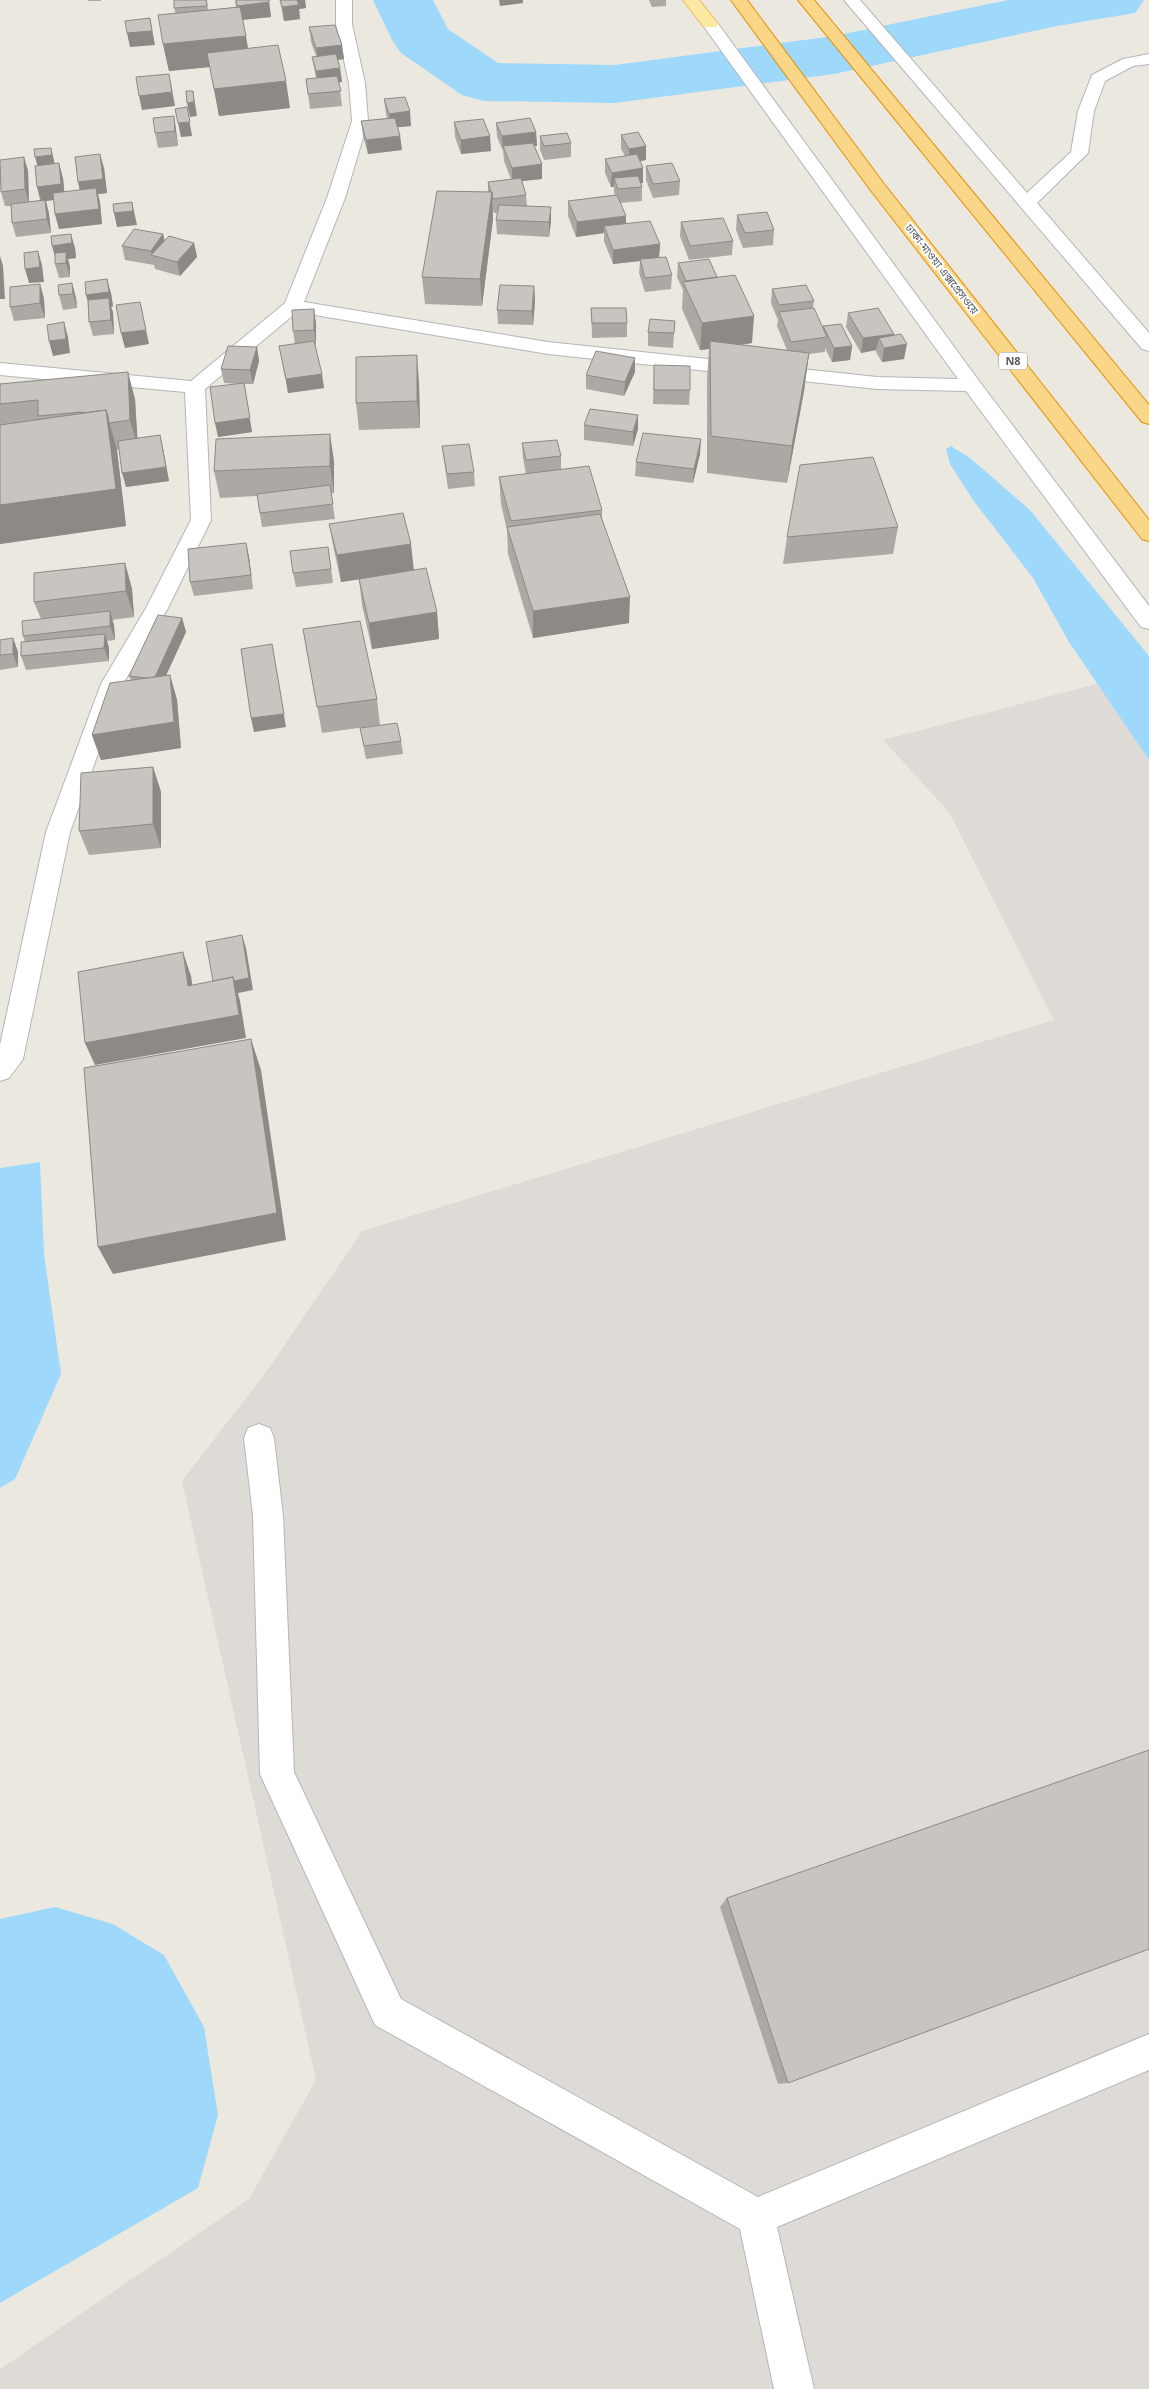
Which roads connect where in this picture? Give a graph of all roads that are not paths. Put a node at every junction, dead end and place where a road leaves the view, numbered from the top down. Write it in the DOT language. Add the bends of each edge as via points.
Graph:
graph roads {
  1 [pos="344,0"];
  2 [pos="691,0"];
  3 [pos="739,0"];
  4 [pos="806,0"];
  5 [pos="852,0"];
  6 [pos="710,24"];
  7 [pos="1149,59"];
  8 [pos="1028,202"];
  9 [pos="293,306"];
  10 [pos="1149,345"];
  11 [pos="0,369"];
  12 [pos="972,385"];
  13 [pos="195,388"];
  14 [pos="1149,418"];
  15 [pos="1149,534"];
  16 [pos="1149,622"];
  17 [pos="0,1070"];
  18 [pos="259,1438"];
  19 [pos="1149,2052"];
  20 [pos="756,2217"];
  21 [pos="794,2389"];
  1 -- 9 [label="street" via="344,24 357,83 360,121 336,198"];
  2 -- 6 [label="main road"];
  3 -- 15 [label="highway, ঢাকা-মাওয়া এক্সপ্রেসওয়ে / N8" via="878,188"];
  4 -- 14 [label="highway"];
  5 -- 8 [label="street"];
  6 -- 12 [label="street"];
  7 -- 8 [label="street" via="1129,62 1098,78 1086,111 1079,153"];
  8 -- 10 [label="street"];
  9 -- 12 [label="street" via="548,348 877,383"];
  9 -- 13 [label="street"];
  11 -- 13 [label="street"];
  12 -- 16 [label="street"];
  13 -- 17 [label="street" via="201,520 157,608 112,684 58,832 10,1059"];
  18 -- 20 [label="street" via="268,1516 277,1774 388,2012"];
  19 -- 20 [label="street"];
  20 -- 21 [label="street"];
}
